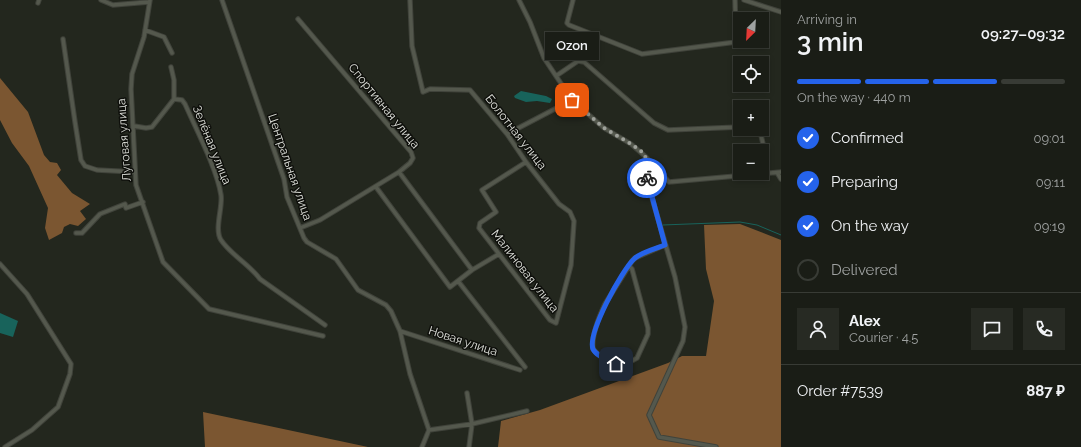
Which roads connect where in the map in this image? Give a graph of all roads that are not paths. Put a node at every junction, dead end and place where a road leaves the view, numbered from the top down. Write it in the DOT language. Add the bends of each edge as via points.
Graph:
graph roads {
  1 [pos="101,0"];
  2 [pos="222,0"];
  3 [pos="410,0"];
  4 [pos="519,0"];
  5 [pos="573,0"];
  6 [pos="735,0"];
  7 [pos="744,0"];
  8 [pos="150,1"];
  9 [pos="781,12"];
  10 [pos="298,19"];
  11 [pos="145,30"];
  12 [pos="63,39"];
  13 [pos="172,54"];
  14 [pos="171,67"];
  15 [pos="556,76"];
  16 [pos="174,99"];
  17 [pos="572,100"];
  18 [pos="134,126"];
  19 [pos="733,127"];
  20 [pos="507,134"];
  21 [pos="646,158"];
  22 [pos="526,162"];
  23 [pos="135,172"];
  24 [pos="399,172"];
  25 [pos="779,173"];
  26 [pos="733,176"];
  27 [pos="781,179"];
  28 [pos="376,186"];
  29 [pos="143,202"];
  30 [pos="574,221"];
  31 [pos="300,228"];
  32 [pos="76,233"];
  33 [pos="665,245"];
  34 [pos="499,254"];
  35 [pos="0,264"];
  36 [pos="629,266"];
  37 [pos="472,270"];
  38 [pos="458,280"];
  39 [pos="325,325"];
  40 [pos="400,332"];
  41 [pos="323,336"];
  42 [pos="525,366"];
  43 [pos="520,370"];
  44 [pos="467,393"];
  45 [pos="527,411"];
  46 [pos="472,424"];
  47 [pos="430,430"];
  48 [pos="5,447"];
  49 [pos="422,447"];
  50 [pos="469,447"];
  51 [pos="716,447"];
  1 -- 8 [label="street" via="107,4 120,6"];
  2 -- 31 [label="street, Центральная улица" via="284,179 287,197"];
  3 -- 20 [label="street, Болотная улица" via="412,46 423,92 430,89 470,90"];
  4 -- 15 [label="street" via="544,58"];
  5 -- 6 [label="street" via="567,23 569,25 642,54 736,42"];
  7 -- 9 [label="street"];
  8 -- 11 [label="street, Луговая улица"];
  10 -- 24 [label="street, Спортивная улица" via="411,152 412,160"];
  11 -- 13 [label="street" via="164,37"];
  11 -- 18 [label="street, Луговая улица" via="130,89"];
  12 -- 23 [label="street" via="84,166 97,170"];
  14 -- 16 [label="street"];
  15 -- 17 [label="street"];
  15 -- 19 [label="street" via="578,61 584,62 654,123 668,130"];
  16 -- 18 [label="street" via="152,127"];
  16 -- 39 [label="street, Зелёная улица" via="182,100 185,104 219,187 222,241 255,272 260,280"];
  17 -- 20 [label="street"];
  17 -- 21 [label="street" via="604,128 631,144"];
  18 -- 23 [label="street, Луговая улица"];
  20 -- 22 [label="street, Болотная улица"];
  21 -- 26 [label="street" via="669,182"];
  21 -- 33 [label="street" via="650,190"];
  22 -- 30 [label="street, Болотная улица" via="559,204 570,212"];
  22 -- 34 [label="street, Малиновая улица" via="482,190 496,212 480,223 479,228"];
  23 -- 29 [label="street, Луговая улица" via="136,185"];
  24 -- 28 [label="street, Спортивная улица"];
  24 -- 37 [label="street"];
  25 -- 27 [label="street"];
  28 -- 31 [label="street, Спортивная улица" via="320,220"];
  28 -- 38 [label="street" via="450,287"];
  29 -- 32 [label="street" via="126,208 125,204 100,214 82,233"];
  29 -- 41 [label="street, Луговая улица" via="163,262 209,309"];
  30 -- 34 [label="street, Малиновая улица" via="571,265 556,323 550,320"];
  31 -- 40 [label="street, Центральная улица" via="307,242 336,259 358,290 386,305"];
  33 -- 36 [label="street" via="638,255"];
  33 -- 51 [label="street" via="675,277 685,327 683,341 649,415 658,437"];
  34 -- 37 [label="street"];
  35 -- 48 [label="street" via="27,294 72,364 58,407 32,430"];
  36 -- 36 [label="street" via="603,308 592,344 597,354 623,365 638,358 648,334 632,269"];
  37 -- 38 [label="street"];
  38 -- 42 [label="street"];
  40 -- 43 [label="street, Новая улица"];
  40 -- 47 [label="street" via="410,374"];
  44 -- 46 [label="street"];
  45 -- 46 [label="street"];
  46 -- 47 [label="street"];
  46 -- 50 [label="street"];
  47 -- 49 [label="street"];
}
